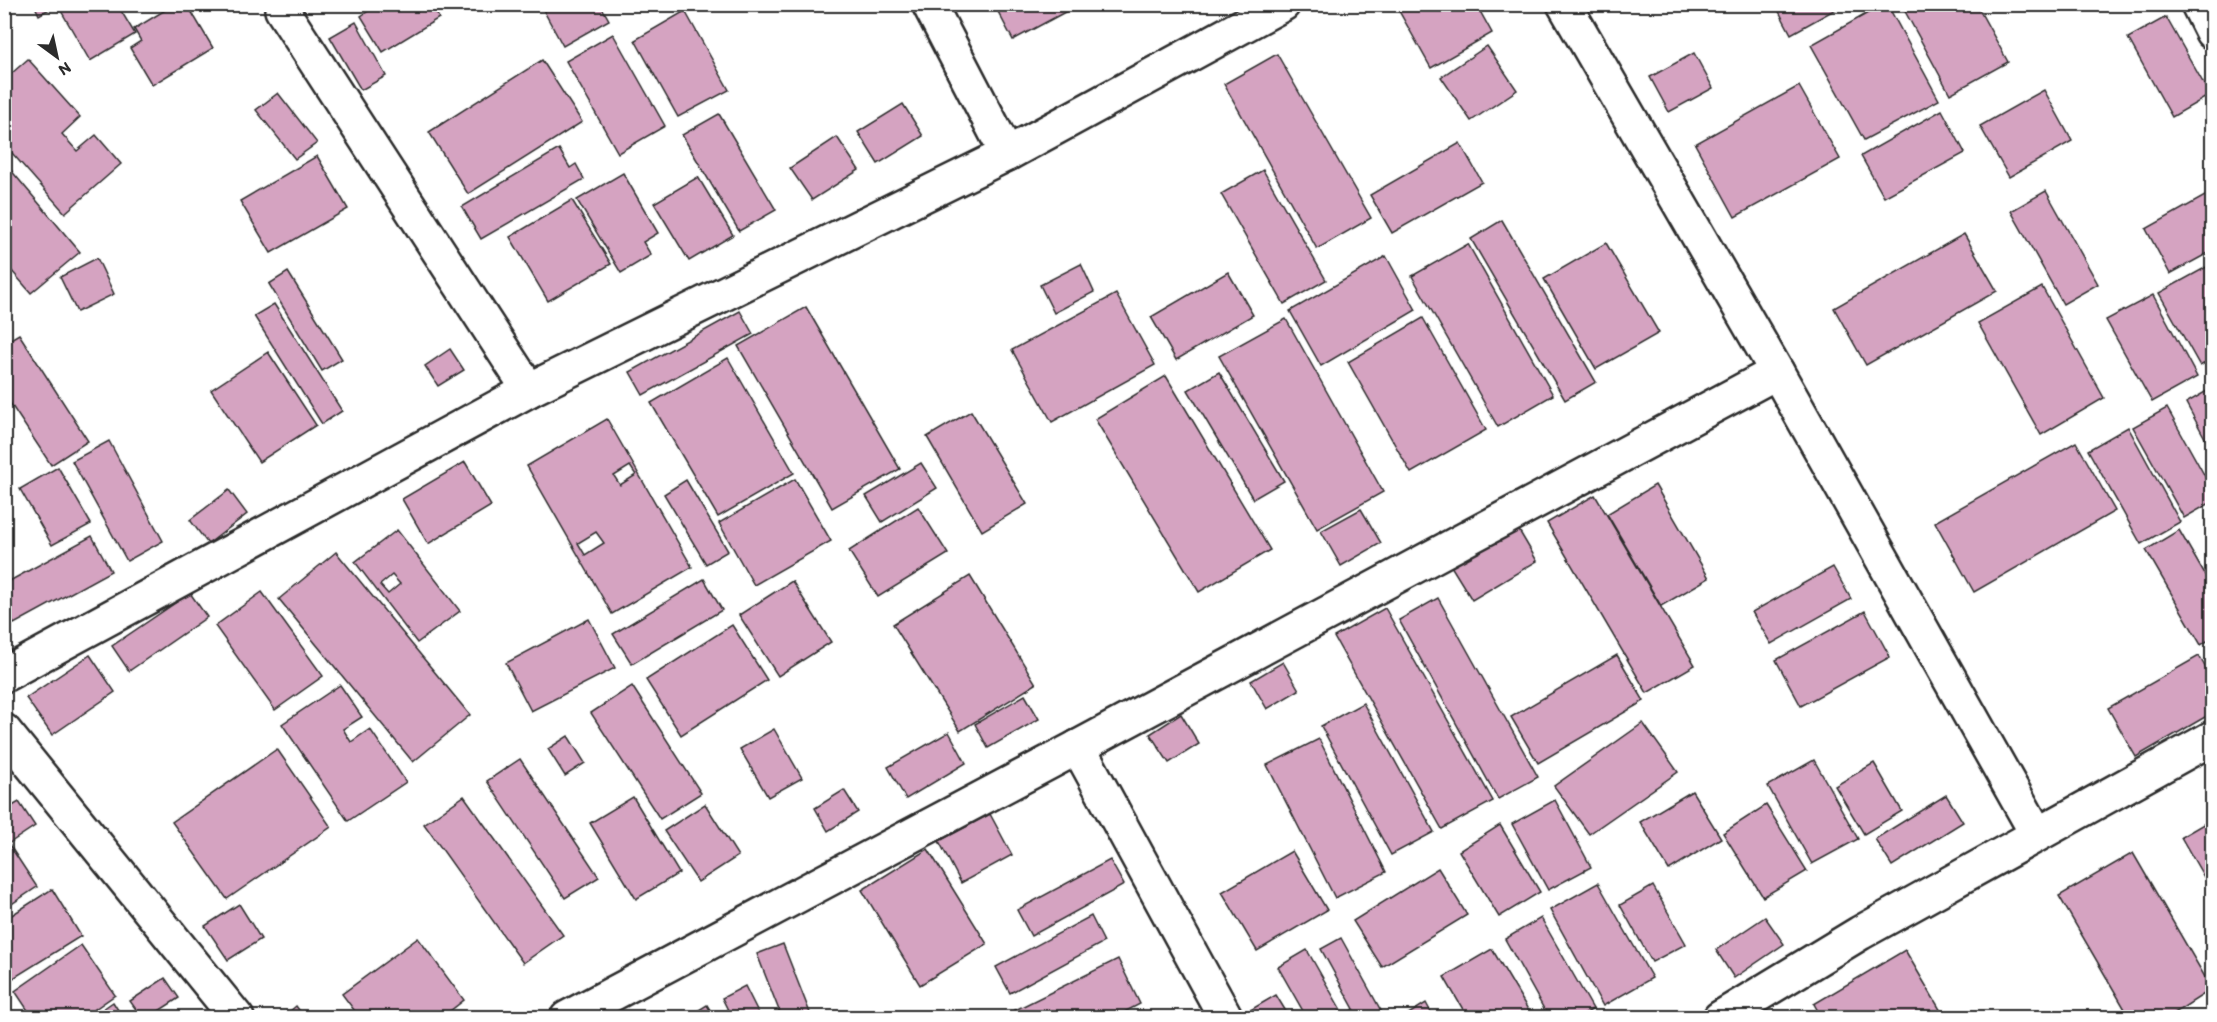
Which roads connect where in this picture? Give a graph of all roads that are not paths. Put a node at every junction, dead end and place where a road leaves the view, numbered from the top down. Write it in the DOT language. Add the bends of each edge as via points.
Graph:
graph roads {
  1 [pos="929,4"];
  2 [pos="1283,4"];
  3 [pos="1564,4"];
  4 [pos="2198,4"];
  5 [pos="282,10"];
  6 [pos="2212,32"];
  7 [pos="1007,154"];
  8 [pos="1777,372"];
  9 [pos="529,390"];
  10 [pos="4,675"];
  11 [pos="4,731"];
  12 [pos="2212,738"];
  13 [pos="1078,747"];
  14 [pos="2037,834"];
  15 [pos="576,1015"];
  16 [pos="237,1017"];
  17 [pos="1226,1017"];
  18 [pos="1719,1017"];
  1 -- 7 [label="street"];
  2 -- 7 [label="street"];
  3 -- 8 [label="street"];
  4 -- 6 [label="street"];
  5 -- 9 [label="street"];
  7 -- 9 [label="street"];
  8 -- 13 [label="street"];
  8 -- 14 [label="street"];
  9 -- 10 [label="street"];
  11 -- 16 [label="street"];
  12 -- 14 [label="street"];
  13 -- 15 [label="street"];
  13 -- 17 [label="street"];
  14 -- 18 [label="street"];
}
